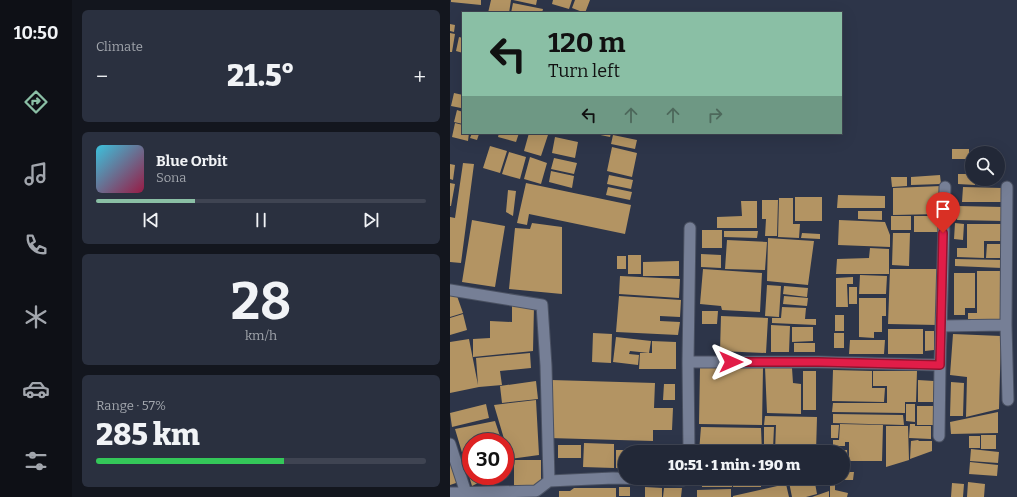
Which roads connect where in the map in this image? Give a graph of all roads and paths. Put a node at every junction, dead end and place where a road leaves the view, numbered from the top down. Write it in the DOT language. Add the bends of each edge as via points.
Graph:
graph roads {
  1 [pos="945,187"];
  2 [pos="1007,187"];
  3 [pos="690,228"];
  4 [pos="450,290"];
  5 [pos="1006,325"];
  6 [pos="941,326"];
  7 [pos="688,362"];
  8 [pos="940,365"];
  9 [pos="1008,400"];
  10 [pos="939,436"];
  11 [pos="450,444"];
  12 [pos="689,445"];
  13 [pos="618,478"];
  14 [pos="549,481"];
  15 [pos="450,493"];
  16 [pos="466,493"];
  1 -- 6 [label="street"];
  2 -- 5 [label="street"];
  3 -- 7 [label="street"];
  4 -- 14 [label="street" via="542,305"];
  5 -- 6 [label="street"];
  5 -- 9 [label="street"];
  6 -- 8 [label="street"];
  7 -- 8 [label="street"];
  7 -- 12 [label="street"];
  8 -- 10 [label="street"];
  11 -- 16 [label="street"];
  13 -- 14 [label="street"];
  14 -- 16 [label="street" via="536,491"];
  15 -- 16 [label="street"];
}
